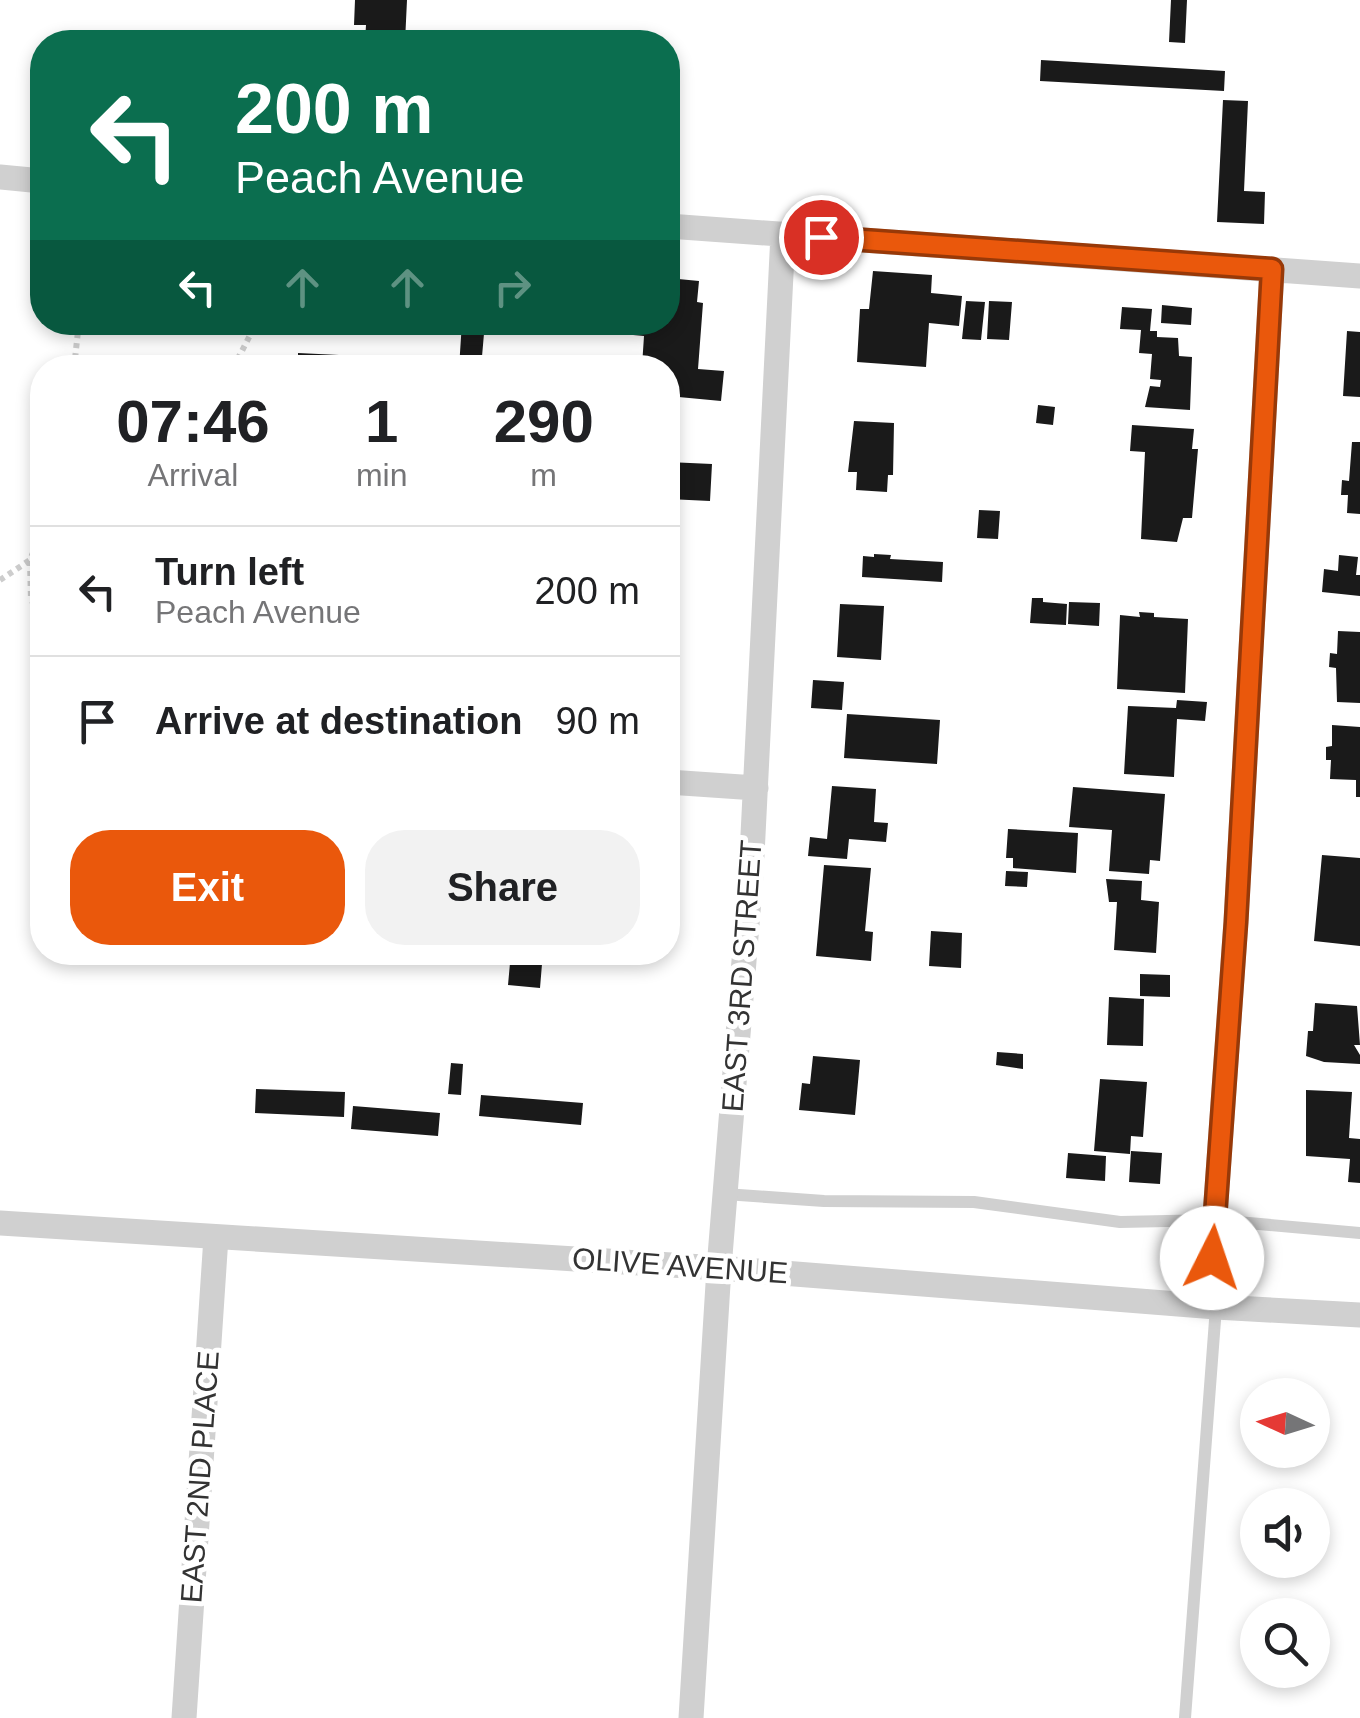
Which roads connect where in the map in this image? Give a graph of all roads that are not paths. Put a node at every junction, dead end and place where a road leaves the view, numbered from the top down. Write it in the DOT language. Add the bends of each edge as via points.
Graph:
graph roads {
  1 [pos="0,177"];
  2 [pos="30,180"];
  3 [pos="680,227"];
  4 [pos="783,234"];
  5 [pos="1272,269"];
  6 [pos="1360,276"];
  7 [pos="680,783"];
  8 [pos="756,788"];
  9 [pos="725,1194"];
  10 [pos="1215,1220"];
  11 [pos="0,1223"];
  12 [pos="1360,1233"];
  13 [pos="216,1237"];
  14 [pos="719,1268"];
  15 [pos="1216,1307"];
  16 [pos="1360,1315"];
  17 [pos="184,1718"];
  18 [pos="691,1718"];
  19 [pos="1185,1718"];
  1 -- 2 [label="street"];
  3 -- 4 [label="street"];
  4 -- 5 [label="street"];
  4 -- 8 [label="street, EAST 3RD STREET"];
  5 -- 6 [label="street"];
  5 -- 10 [label="street"];
  7 -- 8 [label="street"];
  8 -- 9 [label="street, EAST 3RD STREET"];
  9 -- 10 [label="lane" via="974,1202 1120,1222"];
  9 -- 14 [label="street, EAST 3RD STREET"];
  10 -- 12 [label="lane"];
  10 -- 15 [label="street"];
  11 -- 13 [label="street, OLIVE AVENUE"];
  13 -- 14 [label="street, OLIVE AVENUE"];
  13 -- 17 [label="street, EAST 2ND PLACE"];
  14 -- 15 [label="street, OLIVE AVENUE"];
  14 -- 18 [label="street, EAST 3RD STREET"];
  15 -- 16 [label="street, OLIVE AVENUE"];
  15 -- 19 [label="lane"];
}
